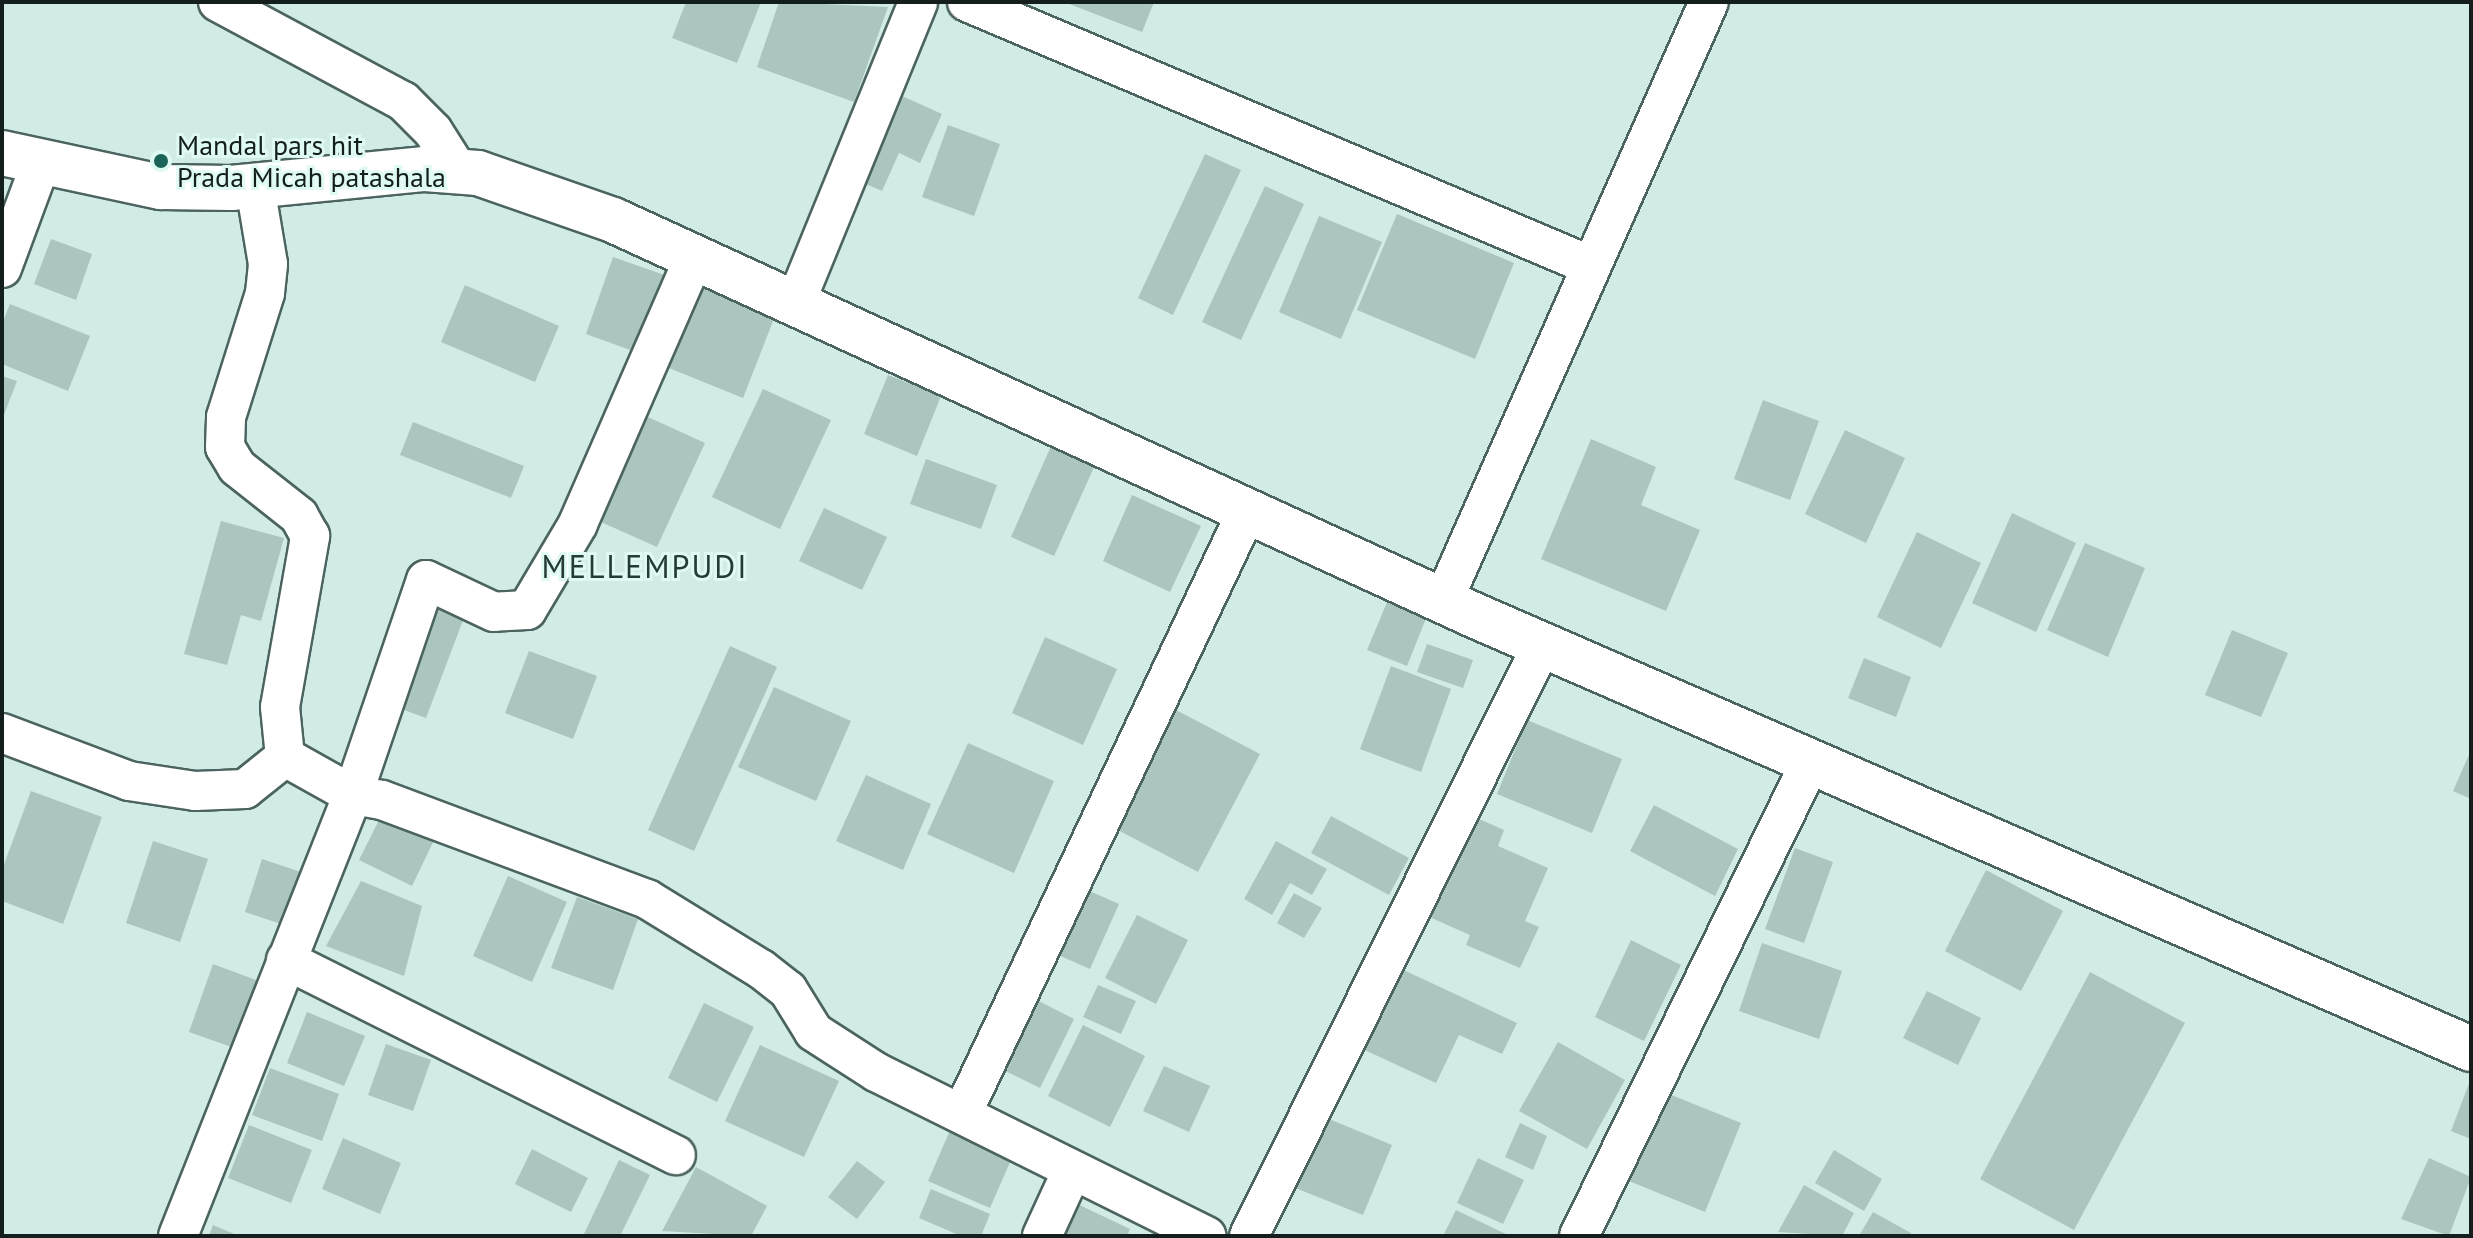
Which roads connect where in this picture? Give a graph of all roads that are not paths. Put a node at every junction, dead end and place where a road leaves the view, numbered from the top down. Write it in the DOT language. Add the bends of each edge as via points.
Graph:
graph roads {
  1 [pos="218,2"];
  2 [pos="918,2"];
  3 [pos="967,2"];
  4 [pos="1709,2"];
  5 [pos="21,159"];
  6 [pos="459,172"];
  7 [pos="255,186"];
  8 [pos="694,258"];
  9 [pos="1589,265"];
  10 [pos="2,268"];
  11 [pos="795,304"];
  12 [pos="1247,511"];
  13 [pos="1443,601"];
  14 [pos="1542,645"];
  15 [pos="2,733"];
  16 [pos="285,757"];
  17 [pos="1810,763"];
  18 [pos="353,795"];
  19 [pos="286,960"];
  20 [pos="2471,1049"];
  21 [pos="962,1114"];
  22 [pos="676,1155"];
  23 [pos="1071,1173"];
  24 [pos="178,1236"];
  25 [pos="1042,1236"];
  26 [pos="1206,1236"];
  27 [pos="1249,1236"];
  28 [pos="1579,1236"];
  1 -- 6 [label="street" via="403,101"];
  2 -- 11 [label="street"];
  3 -- 9 [label="street"];
  4 -- 9 [label="street"];
  5 -- 7 [label="main road" via="161,187"];
  5 -- 10 [label="street"];
  6 -- 7 [label="main road" via="425,169"];
  6 -- 8 [label="main road" via="613,220"];
  7 -- 16 [label="street" via="268,264 265,293 226,417 225,447 237,467 299,516 310,536 280,707"];
  8 -- 11 [label="main road"];
  8 -- 18 [label="street" via="578,524 527,610 494,612 426,580"];
  9 -- 13 [label="street"];
  11 -- 12 [label="main road"];
  12 -- 13 [label="main road"];
  12 -- 21 [label="street"];
  13 -- 14 [label="main road"];
  14 -- 17 [label="main road"];
  14 -- 27 [label="street"];
  15 -- 16 [label="street" via="129,781 195,791 245,789"];
  16 -- 18 [label="street"];
  17 -- 20 [label="main road"];
  17 -- 28 [label="street"];
  18 -- 19 [label="street"];
  18 -- 21 [label="street" via="382,800 647,899 730,947 788,990 814,1032"];
  19 -- 22 [label="street"];
  19 -- 24 [label="street"];
  21 -- 23 [label="street"];
  23 -- 25 [label="street"];
  23 -- 26 [label="street"];
}
